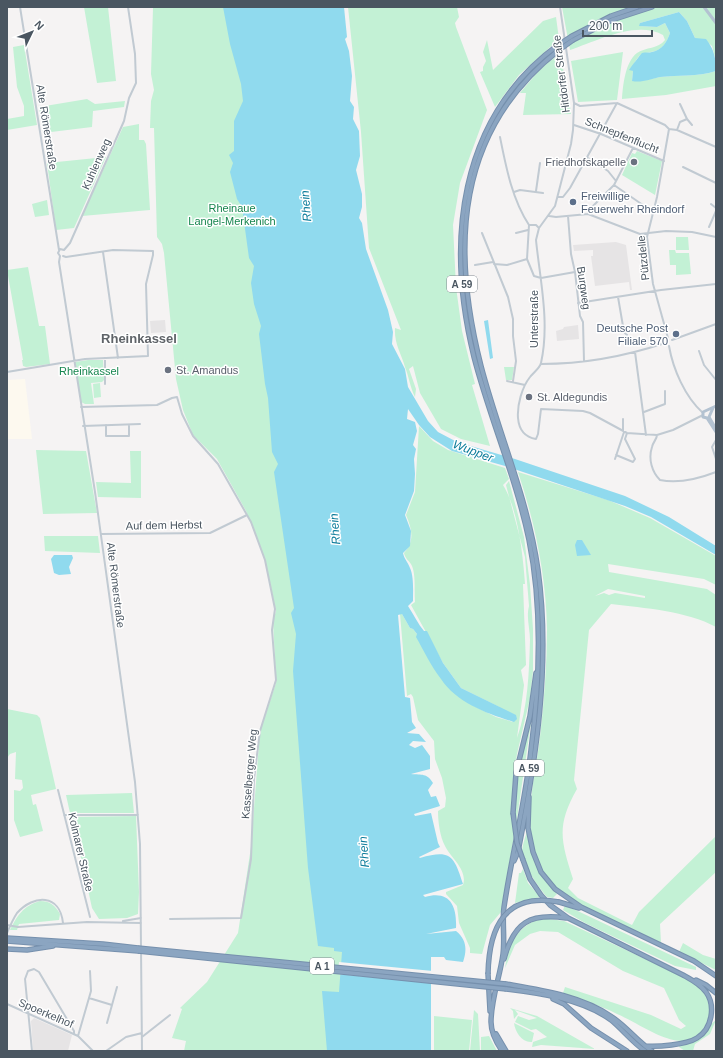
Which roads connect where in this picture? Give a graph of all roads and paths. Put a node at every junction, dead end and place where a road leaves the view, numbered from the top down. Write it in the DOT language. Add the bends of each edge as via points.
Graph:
graph roads {
  1 [pos="20,7"];
  2 [pos="128,7"];
  3 [pos="560,7"];
  4 [pos="627,7"];
  5 [pos="637,7"];
  6 [pos="652,7"];
  7 [pos="704,7"];
  8 [pos="622,11"];
  9 [pos="716,23"];
  10 [pos="573,38"];
  11 [pos="617,103"];
  12 [pos="574,104"];
  13 [pos="680,104"];
  14 [pos="687,119"];
  15 [pos="692,124"];
  16 [pos="574,125"];
  17 [pos="669,129"];
  18 [pos="677,130"];
  19 [pos="601,134"];
  20 [pos="500,137"];
  21 [pos="716,147"];
  22 [pos="633,148"];
  23 [pos="588,158"];
  24 [pos="664,161"];
  25 [pos="540,163"];
  26 [pos="683,167"];
  27 [pos="616,182"];
  28 [pos="716,183"];
  29 [pos="614,185"];
  30 [pos="536,191"];
  31 [pos="514,192"];
  32 [pos="544,193"];
  33 [pos="558,197"];
  34 [pos="711,204"];
  35 [pos="716,208"];
  36 [pos="716,211"];
  37 [pos="653,212"];
  38 [pos="588,214"];
  39 [pos="549,216"];
  40 [pos="568,216"];
  41 [pos="529,225"];
  42 [pos="709,227"];
  43 [pos="539,228"];
  44 [pos="528,230"];
  45 [pos="482,233"];
  46 [pos="516,233"];
  47 [pos="647,233"];
  48 [pos="716,236"];
  49 [pos="59,250"];
  50 [pos="64,250"];
  51 [pos="103,252"];
  52 [pos="62,256"];
  53 [pos="527,259"];
  54 [pos="493,263"];
  55 [pos="475,265"];
  56 [pos="575,272"];
  57 [pos="541,278"];
  58 [pos="716,284"];
  59 [pos="655,291"];
  60 [pos="618,297"];
  61 [pos="578,303"];
  62 [pos="716,324"];
  63 [pos="627,335"];
  64 [pos="668,338"];
  65 [pos="672,340"];
  66 [pos="665,343"];
  67 [pos="669,346"];
  68 [pos="699,351"];
  69 [pos="635,352"];
  70 [pos="105,358"];
  71 [pos="118,358"];
  72 [pos="74,361"];
  73 [pos="584,361"];
  74 [pos="541,364"];
  75 [pos="7,372"];
  76 [pos="716,380"];
  77 [pos="507,381"];
  78 [pos="513,381"];
  79 [pos="105,384"];
  80 [pos="525,385"];
  81 [pos="665,391"];
  82 [pos="81,407"];
  83 [pos="714,407"];
  84 [pos="644,412"];
  85 [pos="706,414"];
  86 [pos="623,419"];
  87 [pos="140,424"];
  88 [pos="129,425"];
  89 [pos="83,426"];
  90 [pos="106,426"];
  91 [pos="716,429"];
  92 [pos="624,432"];
  93 [pos="716,432"];
  94 [pos="646,435"];
  95 [pos="657,435"];
  96 [pos="716,440"];
  97 [pos="716,459"];
  98 [pos="716,472"];
  99 [pos="519,492"];
  100 [pos="248,515"];
  101 [pos="101,534"];
  102 [pos="538,656"];
  103 [pos="529,788"];
  104 [pos="58,790"];
  105 [pos="64,815"];
  106 [pos="138,815"];
  107 [pos="90,917"];
  108 [pos="141,918"];
  109 [pos="568,918"];
  110 [pos="170,919"];
  111 [pos="606,919"];
  112 [pos="122,922"];
  113 [pos="62,923"];
  114 [pos="141,923"];
  115 [pos="7,925"];
  116 [pos="8,938"];
  117 [pos="70,945"];
  118 [pos="7,949"];
  119 [pos="138,950"];
  120 [pos="504,960"];
  121 [pos="90,971"];
  122 [pos="683,975"];
  123 [pos="716,976"];
  124 [pos="117,987"];
  125 [pos="506,987"];
  126 [pos="540,994"];
  127 [pos="716,994"];
  128 [pos="89,998"];
  129 [pos="7,1004"];
  130 [pos="112,1005"];
  131 [pos="28,1014"];
  132 [pos="170,1015"];
  133 [pos="491,1022"];
  134 [pos="106,1023"];
  135 [pos="142,1033"];
  136 [pos="74,1034"];
  137 [pos="78,1036"];
  138 [pos="142,1037"];
  139 [pos="645,1046"];
  140 [pos="32,1051"];
  141 [pos="93,1051"];
  142 [pos="106,1051"];
  143 [pos="142,1051"];
  144 [pos="502,1051"];
  145 [pos="506,1051"];
  146 [pos="627,1051"];
  147 [pos="645,1051"];
  148 [pos="652,1051"];
  1 -- 49 [label="street, Alte Römerstraße"];
  2 -- 50 [label="street, Kuhlenweg" via="136,81 124,121 70,243"];
  3 -- 12 [label="street, Hitdorfer Straße"];
  4 -- 8 [label="highway"];
  5 -- 8 [label="highway, A 59"];
  6 -- 10 [label="highway, A 59" via="612,20"];
  7 -- 9 [label="main road"];
  8 -- 10 [label="highway, A 59"];
  10 -- 99 [label="highway, A 59, bridge" via="522,85 495,124 475,171 466,210 465,262 471,319 481,367"];
  10 -- 99 [label="highway, A 59, bridge" via="558,45 542,59 519,83 494,118 474,160 463,202 460,241 463,294 474,358"];
  11 -- 12 [label="street" via="580,106"];
  11 -- 17 [label="street"];
  11 -- 19 [label="street"];
  12 -- 16 [label="street, Hitdorfer Straße"];
  13 -- 14 [label="street"];
  14 -- 15 [label="street"];
  14 -- 18 [label="street" via="680,122"];
  16 -- 19 [label="street, Schnepfenflucht"];
  16 -- 33 [label="street, Hitdorfer Straße"];
  17 -- 18 [label="street"];
  17 -- 24 [label="street, Pützdelle"];
  18 -- 21 [label="street"];
  19 -- 22 [label="street, Schnepfenflucht"];
  19 -- 23 [label="street"];
  20 -- 31 [label="street" via="509,181"];
  22 -- 24 [label="street, Schnepfenflucht"];
  22 -- 27 [label="street"];
  23 -- 27 [label="street" via="608,171"];
  23 -- 33 [label="street" via="567,192 563,197"];
  24 -- 37 [label="street, Pützdelle"];
  25 -- 30 [label="street"];
  26 -- 28 [label="street"];
  27 -- 29 [label="street"];
  29 -- 37 [label="street"];
  29 -- 38 [label="street"];
  30 -- 31 [label="street"];
  30 -- 32 [label="street"];
  31 -- 41 [label="street"];
  33 -- 39 [label="street, Hitdorfer Straße"];
  34 -- 35 [label="street"];
  36 -- 42 [label="street"];
  37 -- 47 [label="street, Pützdelle"];
  38 -- 40 [label="street"];
  38 -- 47 [label="street" via="640,234"];
  39 -- 40 [label="street"];
  39 -- 43 [label="street, Hitdorfer Straße"];
  40 -- 56 [label="street, Burgweg"];
  41 -- 43 [label="street" via="536,225"];
  41 -- 44 [label="street, Unterstraße"];
  43 -- 57 [label="street, Unterstraße" via="536,240"];
  44 -- 46 [label="street"];
  44 -- 53 [label="street, Unterstraße"];
  45 -- 54 [label="street"];
  47 -- 48 [label="street" via="692,232"];
  47 -- 59 [label="street, Pützdelle"];
  49 -- 50 [label="street"];
  49 -- 52 [label="street, Alte Römerstraße" via="58,253"];
  50 -- 52 [label="street, Alte Römerstraße"];
  51 -- 52 [label="street"];
  51 -- 71 [label="street"];
  51 -- 71 [label="street" via="153,251 154,255 146,284 148,356"];
  52 -- 72 [label="street, Alte Römerstraße" via="59,262"];
  53 -- 54 [label="street" via="507,265"];
  53 -- 57 [label="street, Unterstraße" via="534,276"];
  54 -- 55 [label="street"];
  54 -- 78 [label="street" via="508,297 513,319 516,361"];
  56 -- 57 [label="street"];
  56 -- 61 [label="street, Burgweg"];
  57 -- 74 [label="street, Unterstraße" via="544,338"];
  58 -- 59 [label="street"];
  59 -- 60 [label="street"];
  59 -- 64 [label="street, Pützdelle"];
  60 -- 61 [label="street"];
  60 -- 63 [label="street" via="624,332"];
  61 -- 73 [label="street, Burgweg" via="583,322"];
  62 -- 65 [label="street"];
  64 -- 65 [label="street"];
  64 -- 66 [label="street"];
  65 -- 67 [label="street"];
  66 -- 67 [label="street"];
  66 -- 69 [label="street"];
  67 -- 85 [label="street" via="685,389 699,409"];
  68 -- 76 [label="street" via="704,365"];
  69 -- 73 [label="street"];
  69 -- 84 [label="street"];
  70 -- 71 [label="street"];
  70 -- 72 [label="street"];
  70 -- 79 [label="street"];
  72 -- 75 [label="street"];
  72 -- 82 [label="street, Alte Römerstraße"];
  73 -- 74 [label="street"];
  74 -- 80 [label="street, Unterstraße"];
  77 -- 78 [label="street"];
  78 -- 80 [label="street"];
  80 -- 92 [label="street, Unterstraße" via="518,422 522,433 536,440 541,409 586,412"];
  81 -- 84 [label="street" via="666,404"];
  82 -- 89 [label="street, Alte Römerstraße"];
  82 -- 100 [label="street, Kasselberger Weg" via="157,404 177,397 193,436 218,464"];
  83 -- 85 [label="main road"];
  84 -- 94 [label="street"];
  85 -- 91 [label="main road"];
  85 -- 93 [label="main road"];
  85 -- 95 [label="street"];
  86 -- 92 [label="street"];
  87 -- 88 [label="street"];
  88 -- 90 [label="street"];
  88 -- 90 [label="street" via="129,436 106,436"];
  89 -- 90 [label="street"];
  89 -- 101 [label="street, Alte Römerstraße"];
  92 -- 92 [label="street" via="635,459 633,462 616,457"];
  92 -- 94 [label="street"];
  94 -- 95 [label="street"];
  95 -- 98 [label="street" via="651,450 652,468 660,480 683,481 702,478"];
  96 -- 97 [label="street" via="712,447"];
  99 -- 102 [label="highway, A 59" via="533,560 538,609"];
  99 -- 103 [label="highway, A 59" via="534,549 542,601 542,679"];
  100 -- 101 [label="street, Auf dem Herbst" via="210,533"];
  100 -- 110 [label="street, Kasselberger Weg" via="261,547 271,585 275,609 272,630 276,674 275,687 259,738 254,779 251,859 242,918"];
  101 -- 106 [label="street, Alte Römerstraße"];
  102 -- 109 [label="highway, bridge" via="530,716 516,773 513,813 522,860 530,879 540,895"];
  102 -- 133 [label="highway, A 59" via="531,751 504,911 503,953"];
  103 -- 111 [label="highway, A 59" via="528,828 533,852 541,872 564,897"];
  103 -- 120 [label="highway, A 59" via="505,909"];
  104 -- 105 [label="street, Kolmarer Straße"];
  105 -- 106 [label="street"];
  105 -- 107 [label="street, Kolmarer Straße"];
  106 -- 108 [label="street, Alte Römerstraße"];
  108 -- 112 [label="street"];
  108 -- 114 [label="street, Alte Römerstraße"];
  109 -- 120 [label="highway" via="542,916 522,924 509,941"];
  109 -- 122 [label="highway"];
  111 -- 123 [label="highway, A 59" via="694,961"];
  111 -- 133 [label="highway, bridge" via="559,902 544,900 528,902 514,908 503,917 492,938 488,974"];
  112 -- 113 [label="street"];
  112 -- 114 [label="street"];
  113 -- 115 [label="street, bridge" via="38,927"];
  113 -- 116 [label="street" via="61,914 56,906 46,900 37,900 19,912"];
  114 -- 135 [label="street, Alte Römerstraße"];
  116 -- 117 [label="highway, A 1"];
  116 -- 119 [label="highway, A 1" via="103,944"];
  117 -- 118 [label="highway, A 1" via="27,950"];
  117 -- 119 [label="highway, A 1"];
  119 -- 125 [label="highway, A 1, bridge"];
  120 -- 145 [label="highway, A 59" via="492,1022 497,1037"];
  121 -- 128 [label="street"];
  122 -- 127 [label="highway" via="706,985"];
  122 -- 139 [label="highway" via="699,985 709,998 712,1014 707,1028 692,1040"];
  124 -- 130 [label="street"];
  125 -- 126 [label="highway, A 1"];
  125 -- 139 [label="highway, A 1" via="548,992 600,1009 622,1023"];
  126 -- 146 [label="highway" via="564,1004 591,1028"];
  126 -- 147 [label="highway, A 1" via="599,1013 618,1026"];
  128 -- 130 [label="street"];
  128 -- 137 [label="street"];
  129 -- 131 [label="street, Spoerkelhof"];
  130 -- 134 [label="street"];
  131 -- 136 [label="street, Spoerkelhof"];
  131 -- 136 [label="street" via="25,979 28,971 37,970 62,1008"];
  131 -- 140 [label="street"];
  132 -- 138 [label="street"];
  133 -- 144 [label="highway, A 59" via="495,1039"];
  135 -- 138 [label="street, Alte Römerstraße"];
  135 -- 142 [label="street" via="126,1037"];
  136 -- 137 [label="street, Spoerkelhof"];
  137 -- 141 [label="street, Spoerkelhof"];
  138 -- 143 [label="street, Alte Römerstraße"];
  139 -- 148 [label="highway, A 1"];
}
